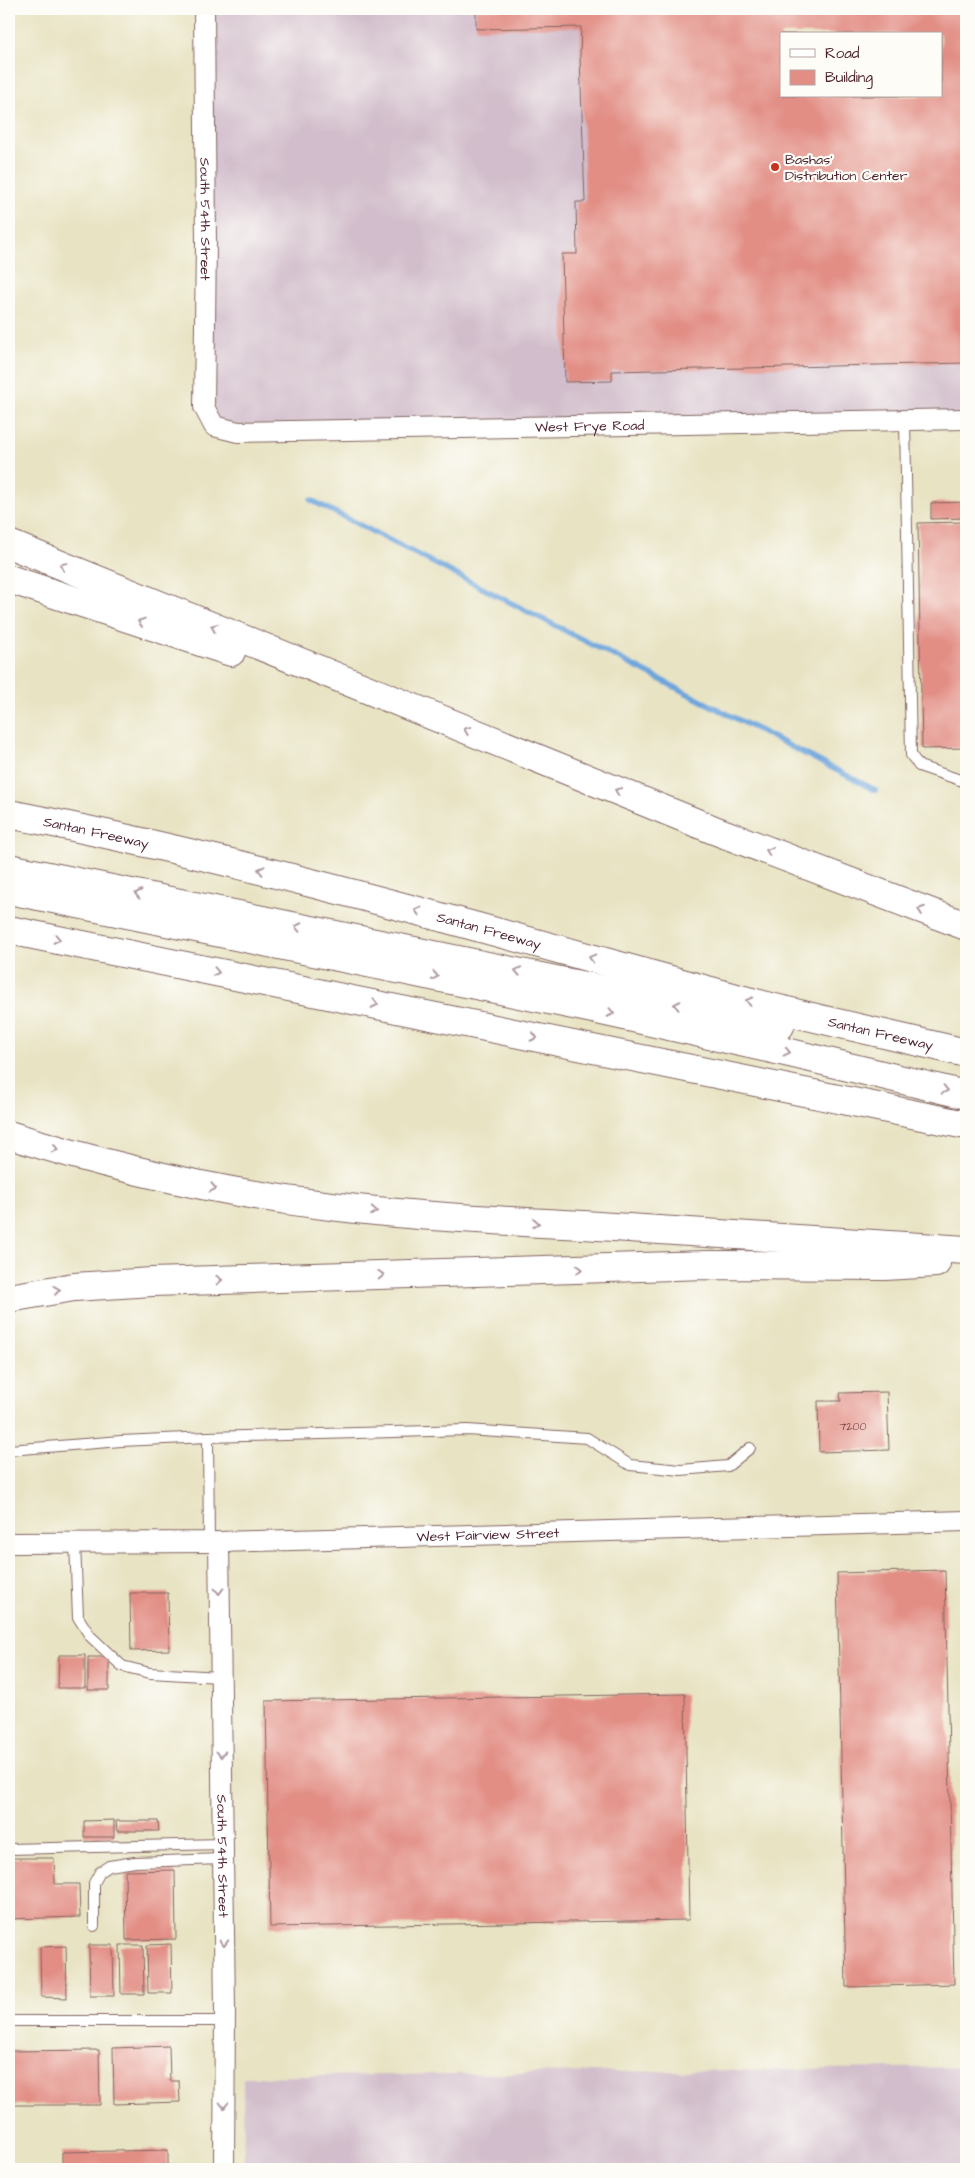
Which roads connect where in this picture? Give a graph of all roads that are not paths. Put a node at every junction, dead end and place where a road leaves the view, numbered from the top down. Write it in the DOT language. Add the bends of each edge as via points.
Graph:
graph roads {
  1 [pos="204,9"];
  2 [pos="966,419"];
  3 [pos="905,420"];
  4 [pos="214,426"];
  5 [pos="9,544"];
  6 [pos="9,579"];
  7 [pos="372,691"];
  8 [pos="966,782"];
  9 [pos="9,814"];
  10 [pos="9,868"];
  11 [pos="9,890"];
  12 [pos="966,926"];
  13 [pos="9,930"];
  14 [pos="966,1054"];
  15 [pos="966,1058"];
  16 [pos="966,1095"];
  17 [pos="966,1125"];
  18 [pos="9,1135"];
  19 [pos="966,1250"];
  20 [pos="966,1262"];
  21 [pos="9,1298"];
  22 [pos="208,1437"];
  23 [pos="750,1448"];
  24 [pos="9,1450"];
  25 [pos="966,1521"];
  26 [pos="214,1542"];
  27 [pos="9,1543"];
  28 [pos="75,1543"];
  29 [pos="220,1677"];
  30 [pos="9,1849"];
  31 [pos="222,1851"];
  32 [pos="94,1926"];
  33 [pos="9,2021"];
  34 [pos="224,2021"];
  35 [pos="224,2169"];
  1 -- 4 [label="street, South 54th Street" via="204,407"];
  2 -- 3 [label="street, West Frye Road"];
  3 -- 4 [label="street, West Frye Road" via="238,432"];
  3 -- 8 [label="lane" via="911,756 919,766"];
  7 -- 5 [label="highway, one-way"];
  7 -- 6 [label="highway, one-way" via="250,658"];
  12 -- 7 [label="highway, one-way" via="742,841"];
  14 -- 9 [label="highway, Santan Freeway, one-way" via="743,1000 296,878"];
  15 -- 10 [label="highway, one-way" via="740,1019"];
  11 -- 16 [label="highway, one-way" via="602,1011"];
  13 -- 17 [label="highway, one-way"];
  18 -- 19 [label="highway, one-way" via="169,1178 264,1197 332,1206 432,1216"];
  21 -- 20 [label="highway, one-way" via="74,1287 152,1282 706,1265 885,1266"];
  22 -- 23 [label="lane" via="467,1430 588,1438 630,1465 681,1470 728,1466"];
  22 -- 24 [label="lane"];
  22 -- 26 [label="lane"];
  25 -- 26 [label="street, West Fairview Street"];
  26 -- 28 [label="street, West Fairview Street"];
  26 -- 29 [label="street, South 54th Street, one-way"];
  27 -- 28 [label="street, West Fairview Street"];
  28 -- 29 [label="lane" via="78,1617 90,1636 122,1666 150,1674"];
  29 -- 31 [label="street, South 54th Street, one-way"];
  30 -- 31 [label="lane"];
  31 -- 32 [label="lane" via="109,1866 100,1872 94,1883"];
  31 -- 34 [label="street, South 54th Street, one-way"];
  33 -- 34 [label="lane"];
  34 -- 35 [label="street, South 54th Street, one-way"];
}
